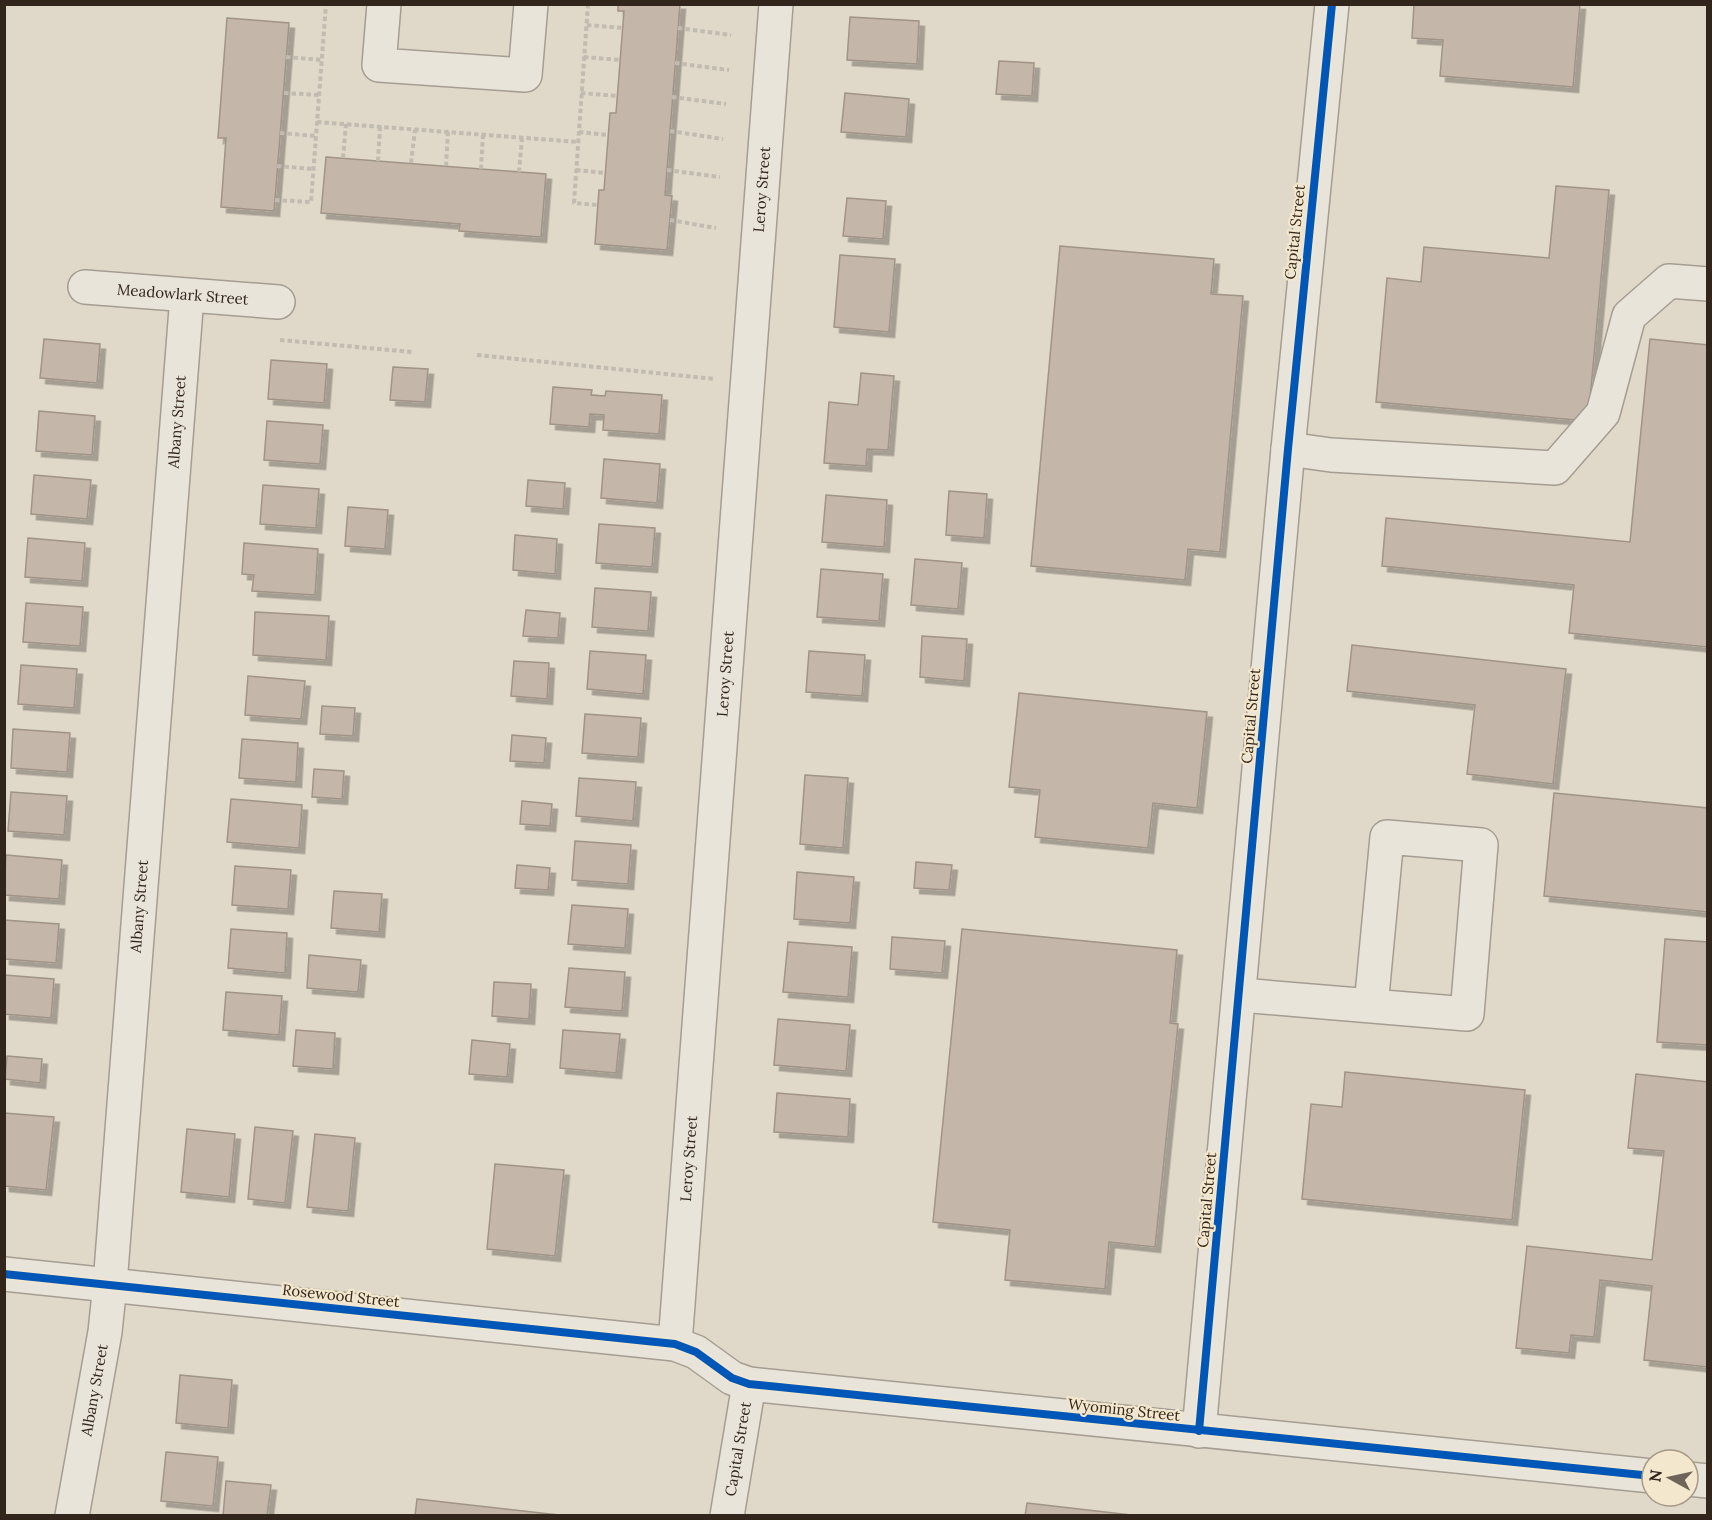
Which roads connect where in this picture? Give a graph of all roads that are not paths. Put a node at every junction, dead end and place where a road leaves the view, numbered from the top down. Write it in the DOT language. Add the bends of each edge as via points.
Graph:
graph roads {
  1 [pos="384,4"];
  2 [pos="531,4"];
  3 [pos="776,4"];
  4 [pos="1332,4"];
  5 [pos="1707,284"];
  6 [pos="85,287"];
  7 [pos="187,296"];
  8 [pos="278,302"];
  9 [pos="1288,449"];
  10 [pos="1240,994"];
  11 [pos="1371,1006"];
  12 [pos="4,1274"];
  13 [pos="110,1284"];
  14 [pos="675,1344"];
  15 [pos="749,1384"];
  16 [pos="1199,1431"];
  17 [pos="1640,1475"];
  18 [pos="72,1515"];
  19 [pos="727,1515"];
  1 -- 2 [label="street" via="379,65 525,75"];
  3 -- 14 [label="street, Leroy Street"];
  4 -- 9 [label="street, Capital Street"];
  5 -- 9 [label="street" via="1669,281 1629,316 1603,413 1555,468"];
  6 -- 7 [label="street, Meadowlark Street"];
  7 -- 8 [label="street, Meadowlark Street"];
  7 -- 13 [label="street, Albany Street"];
  9 -- 10 [label="street, Capital Street"];
  10 -- 11 [label="street"];
  10 -- 16 [label="street, Capital Street"];
  11 -- 11 [label="street" via="1467,1014 1481,845 1387,837"];
  12 -- 13 [label="street, Rosewood Street"];
  13 -- 14 [label="street, Rosewood Street"];
  13 -- 18 [label="street, Albany Street"];
  14 -- 15 [label="street, Wyoming Street"];
  15 -- 16 [label="street, Wyoming Street"];
  15 -- 19 [label="street, Capital Street"];
  16 -- 17 [label="street, Wyoming Street"];
}
